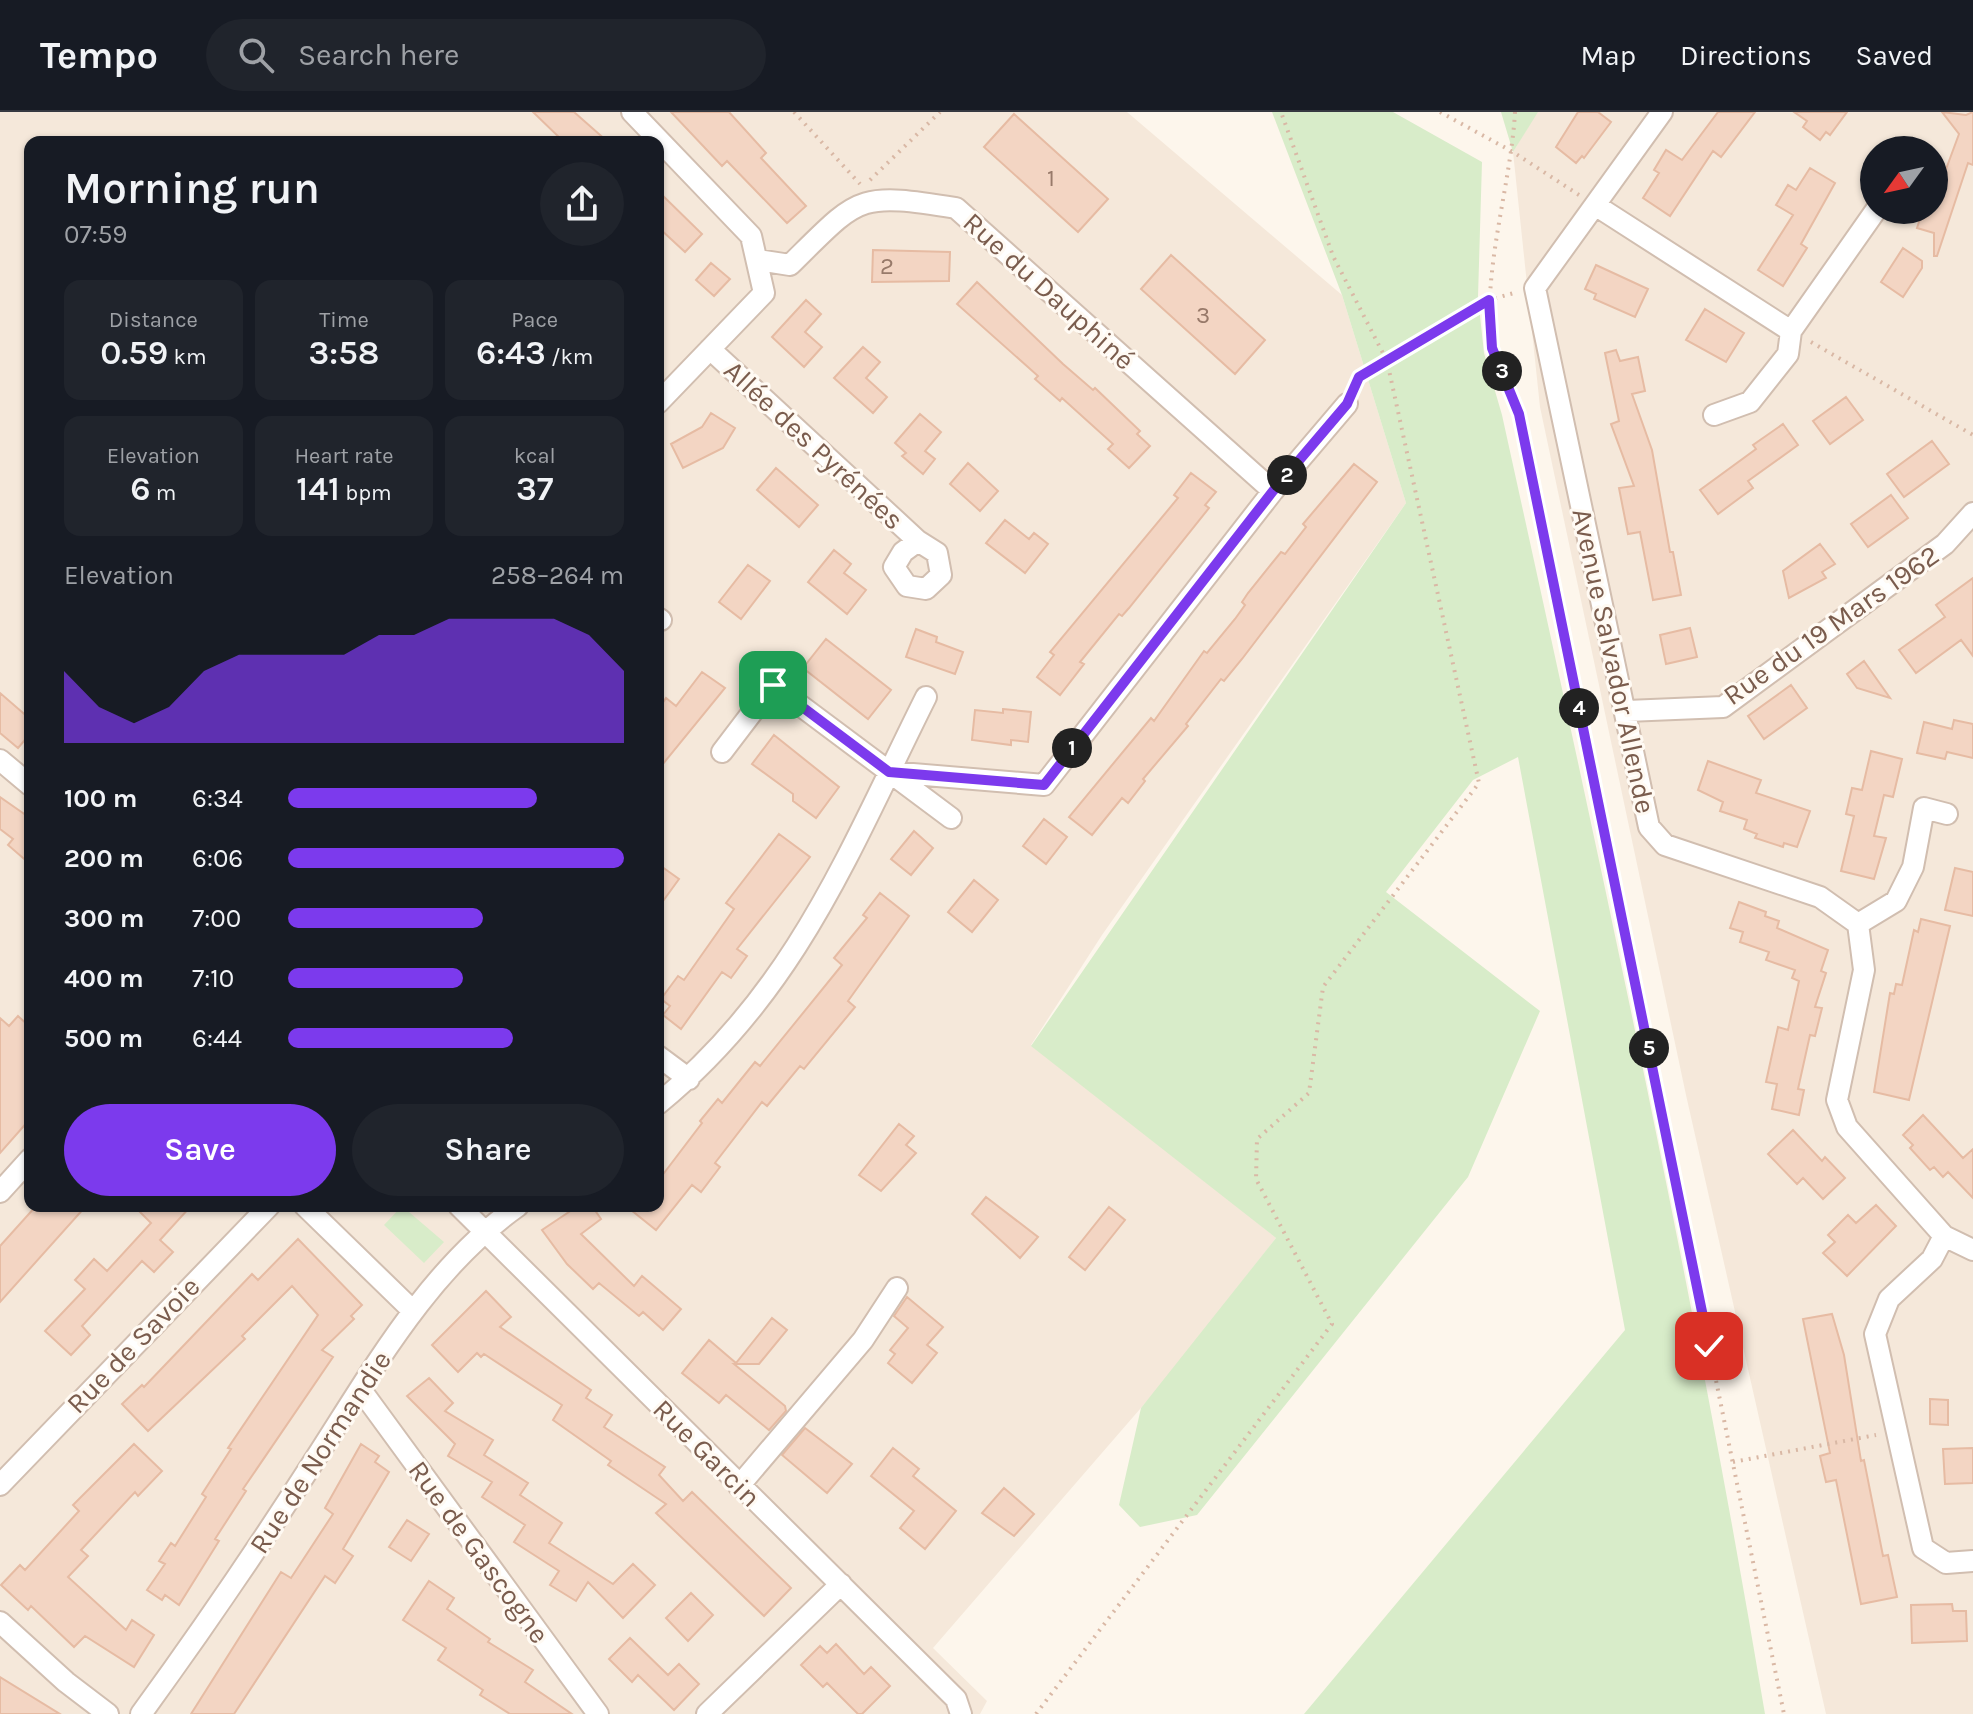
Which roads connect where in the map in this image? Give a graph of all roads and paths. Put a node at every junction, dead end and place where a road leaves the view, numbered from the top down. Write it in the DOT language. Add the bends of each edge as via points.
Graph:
graph roads {
  1 [pos="632,112"];
  2 [pos="794,112"];
  3 [pos="940,112"];
  4 [pos="1281,112"];
  5 [pos="1440,112"];
  6 [pos="1515,112"];
  7 [pos="1662,112"];
  8 [pos="655,136"];
  9 [pos="664,145"];
  10 [pos="1513,152"];
  11 [pos="1595,205"];
  12 [pos="1866,224"];
  13 [pos="758,260"];
  14 [pos="1535,288"];
  15 [pos="1489,300"];
  16 [pos="1791,331"];
  17 [pos="710,349"];
  18 [pos="1387,361"];
  19 [pos="664,397"];
  20 [pos="1347,404"];
  21 [pos="1714,415"];
  22 [pos="1973,435"];
  23 [pos="1273,491"];
  24 [pos="1973,513"];
  25 [pos="918,541"];
  26 [pos="926,697"];
  27 [pos="1627,711"];
  28 [pos="722,752"];
  29 [pos="0,760"];
  30 [pos="889,772"];
  31 [pos="24,780"];
  32 [pos="1947,814"];
  33 [pos="951,818"];
  34 [pos="1858,924"];
  35 [pos="664,1060"];
  36 [pos="689,1079"];
  37 [pos="664,1099"];
  38 [pos="24,1166"];
  39 [pos="0,1192"];
  40 [pos="263,1212"];
  41 [pos="311,1212"];
  42 [pos="465,1212"];
  43 [pos="510,1212"];
  44 [pos="485,1232"];
  45 [pos="1944,1236"];
  46 [pos="1973,1250"];
  47 [pos="897,1288"];
  48 [pos="413,1311"];
  49 [pos="361,1390"];
  50 [pos="1896,1431"];
  51 [pos="1733,1462"];
  52 [pos="0,1485"];
  53 [pos="739,1486"];
  54 [pos="1973,1561"];
  55 [pos="841,1584"];
  56 [pos="0,1622"];
  57 [pos="958,1706"];
  58 [pos="108,1714"];
  59 [pos="141,1714"];
  60 [pos="598,1714"];
  61 [pos="707,1714"];
  62 [pos="1036,1714"];
  63 [pos="1784,1714"];
  1 -- 8 [label="street"];
  2 -- 3 [label="path" via="863,187"];
  4 -- 18 [label="path" via="1333,256"];
  5 -- 10 [label="path"];
  6 -- 10 [label="path"];
  7 -- 11 [label="street"];
  9 -- 13 [label="street" via="751,236"];
  10 -- 11 [label="path"];
  10 -- 15 [label="path"];
  11 -- 14 [label="street"];
  11 -- 16 [label="street"];
  12 -- 16 [label="street"];
  13 -- 17 [label="street" via="764,293"];
  13 -- 23 [label="street, Rue du Dauphiné" via="790,265 845,210 866,200 956,208"];
  14 -- 15 [label="path"];
  14 -- 27 [label="street, Avenue Salvador Allende"];
  15 -- 18 [label="path"];
  15 -- 51 [label="path" via="1492,348 1519,414"];
  16 -- 21 [label="street" via="1788,354 1750,402"];
  16 -- 22 [label="path"];
  17 -- 19 [label="street"];
  17 -- 25 [label="street, Allée des Pyrénées"];
  18 -- 20 [label="path" via="1359,377"];
  18 -- 62 [label="path" via="1479,783 1323,987 1309,1093 1257,1139 1256,1179 1332,1324"];
  20 -- 23 [label="street"];
  23 -- 30 [label="street" via="1044,785"];
  24 -- 27 [label="street, Rue du 19 Mars 1962" via="1945,544 1723,707"];
  26 -- 30 [label="street"];
  27 -- 34 [label="street, Avenue Salvador Allende" via="1649,827 1665,845 1820,897"];
  28 -- 30 [label="street" via="773,685"];
  29 -- 31 [label="street"];
  30 -- 33 [label="street"];
  30 -- 36 [label="street" via="829,896 770,988"];
  32 -- 34 [label="street" via="1924,808 1913,867 1896,901"];
  34 -- 45 [label="street" via="1864,970 1837,1100 1847,1127"];
  35 -- 36 [label="street"];
  36 -- 37 [label="street"];
  38 -- 39 [label="street"];
  40 -- 52 [label="street, Rue de Savoie"];
  41 -- 48 [label="street"];
  42 -- 44 [label="street, Rue Garcin"];
  43 -- 44 [label="street, Rue de Normandie"];
  44 -- 48 [label="street, Rue de Normandie"];
  44 -- 53 [label="street, Rue Garcin"];
  45 -- 46 [label="street"];
  45 -- 50 [label="street" via="1932,1259 1889,1299 1875,1334"];
  47 -- 53 [label="street" via="863,1340"];
  48 -- 49 [label="street, Rue de Normandie"];
  49 -- 59 [label="street, Rue de Normandie" via="221,1604"];
  49 -- 60 [label="street, Rue de Gascogne"];
  50 -- 51 [label="path"];
  50 -- 54 [label="street" via="1923,1548 1946,1563"];
  51 -- 63 [label="path"];
  53 -- 55 [label="street, Rue Garcin"];
  55 -- 57 [label="street, Rue Garcin"];
  55 -- 61 [label="street"];
  56 -- 58 [label="street"];
}
